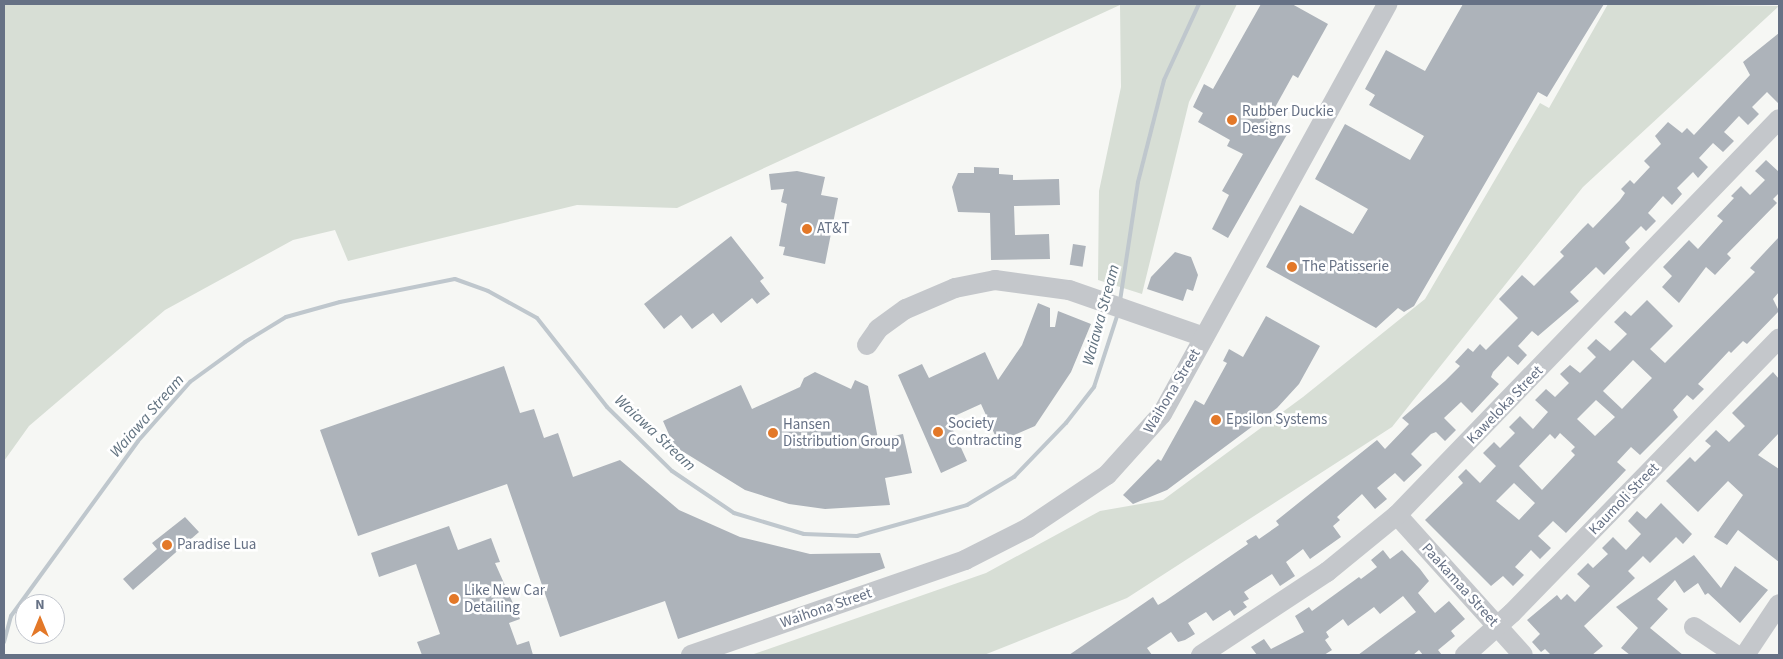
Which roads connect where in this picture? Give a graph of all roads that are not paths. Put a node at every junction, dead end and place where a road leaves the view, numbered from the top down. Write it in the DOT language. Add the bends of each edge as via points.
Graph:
graph roads {
  1 [pos="1388,4"];
  2 [pos="1779,119"];
  3 [pos="1204,337"];
  4 [pos="1779,338"];
  5 [pos="867,345"];
  6 [pos="1397,515"];
  7 [pos="1779,604"];
  8 [pos="1497,626"];
  9 [pos="1694,627"];
  10 [pos="691,655"];
  11 [pos="1201,655"];
  12 [pos="1465,655"];
  13 [pos="1523,655"];
  14 [pos="1736,655"];
  15 [pos="1745,655"];
  1 -- 3 [label="street, Waihona Street"];
  2 -- 6 [label="street, Kaweloka Street"];
  3 -- 5 [label="street" via="1046,284 978,282 906,309 878,329"];
  3 -- 10 [label="street, Waihona Street" via="1148,433 1107,475 1049,515 966,560"];
  4 -- 8 [label="street, Kaumoli Street"];
  6 -- 8 [label="street, Paakamaa Street"];
  6 -- 11 [label="street, Kaweloka Street" via="1327,572"];
  7 -- 15 [label="street"];
  8 -- 12 [label="street, Kaumoli Street"];
  8 -- 13 [label="street, Paakamaa Street"];
  9 -- 14 [label="street"];
}
